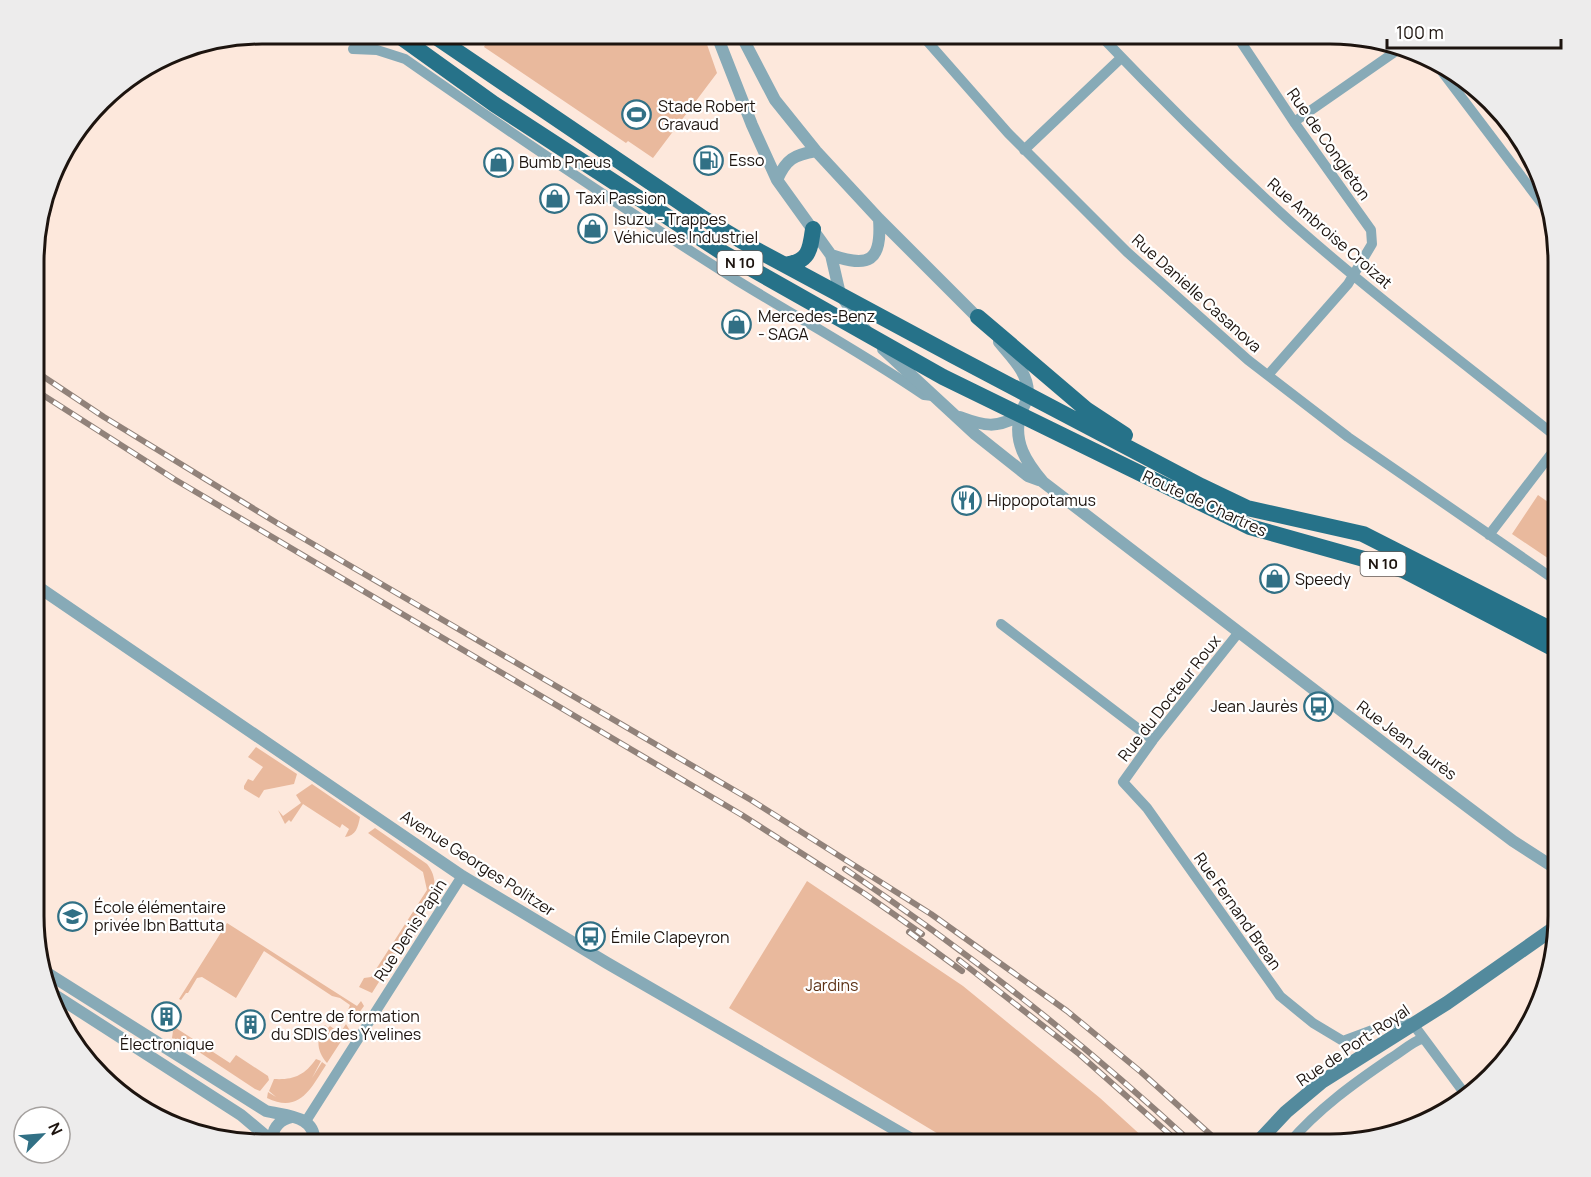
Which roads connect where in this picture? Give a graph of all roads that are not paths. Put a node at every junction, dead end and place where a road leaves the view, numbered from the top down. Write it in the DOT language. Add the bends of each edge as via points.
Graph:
graph roads {
  1 [pos="410,44"];
  2 [pos="446,44"];
  3 [pos="720,44"];
  4 [pos="745,44"];
  5 [pos="930,44"];
  6 [pos="1108,44"];
  7 [pos="1242,44"];
  8 [pos="352,49"];
  9 [pos="1393,53"];
  10 [pos="1121,58"];
  11 [pos="1447,78"];
  12 [pos="1294,122"];
  13 [pos="1024,150"];
  14 [pos="816,151"];
  15 [pos="777,180"];
  16 [pos="1538,199"];
  17 [pos="879,219"];
  18 [pos="813,229"];
  19 [pos="831,255"];
  20 [pos="785,265"];
  21 [pos="1352,274"];
  22 [pos="840,294"];
  23 [pos="978,317"];
  24 [pos="871,337"];
  25 [pos="1268,375"];
  26 [pos="1028,395"];
  27 [pos="934,396"];
  28 [pos="1020,415"];
  29 [pos="956,416"];
  30 [pos="1548,430"];
  31 [pos="1548,458"];
  32 [pos="1043,482"];
  33 [pos="1201,486"];
  34 [pos="1489,535"];
  35 [pos="1548,575"];
  36 [pos="44,591"];
  37 [pos="1001,624"];
  38 [pos="1548,628"];
  39 [pos="1239,632"];
  40 [pos="1548,646"];
  41 [pos="1153,740"];
  42 [pos="1124,782"];
  43 [pos="1548,864"];
  44 [pos="462,876"];
  45 [pos="1547,933"];
  46 [pos="1546,946"];
  47 [pos="52,976"];
  48 [pos="60,998"];
  49 [pos="1447,1003"];
  50 [pos="1407,1027"];
  51 [pos="1423,1038"];
  52 [pos="1461,1089"];
  53 [pos="292,1117"];
  54 [pos="306,1121"];
  55 [pos="264,1134"];
  56 [pos="274,1134"];
  57 [pos="314,1134"];
  58 [pos="903,1134"];
  59 [pos="1265,1134"];
  60 [pos="1296,1134"];
  1 -- 24 [label="main road, Route de Chartres / N 10" via="494,104 720,251"];
  2 -- 20 [label="main road, Route de Chartres / N 10" via="685,207"];
  3 -- 15 [label="street"];
  4 -- 14 [label="street" via="766,86"];
  5 -- 13 [label="street, Rue Danielle Casanova"];
  6 -- 10 [label="street, Rue Ambroise Croizat"];
  7 -- 12 [label="street, Rue de Congleton"];
  8 -- 27 [label="street" via="377,50 405,59 550,160 739,281 924,395"];
  9 -- 12 [label="street"];
  10 -- 13 [label="street"];
  10 -- 21 [label="street, Rue Ambroise Croizat" via="1221,157"];
  11 -- 16 [label="street"];
  12 -- 21 [label="street, Rue de Congleton" via="1371,231 1372,244"];
  13 -- 25 [label="street, Rue Danielle Casanova" via="1126,252"];
  14 -- 15 [label="street" via="790,159"];
  14 -- 17 [label="street"];
  15 -- 18 [label="street"];
  17 -- 19 [label="street" via="878,251 870,259 858,262"];
  17 -- 23 [label="street"];
  18 -- 19 [label="street"];
  18 -- 20 [label="main road" via="807,256 798,263"];
  19 -- 22 [label="street"];
  20 -- 22 [label="main road, Route de Chartres / N 10"];
  21 -- 25 [label="street, Rue de Congleton" via="1348,284"];
  21 -- 30 [label="street, Rue Ambroise Croizat"];
  22 -- 24 [label="street, Route de Chartres"];
  22 -- 26 [label="main road, Route de Chartres / N 10"];
  23 -- 26 [label="street" via="1020,367"];
  23 -- 33 [label="main road" via="1088,410 1192,472"];
  24 -- 27 [label="street"];
  24 -- 28 [label="main road, Route de Chartres / N 10"];
  25 -- 34 [label="street, Rue Danielle Casanova" via="1348,437"];
  26 -- 28 [label="street"];
  26 -- 33 [label="main road, Route de Chartres / N 10"];
  27 -- 29 [label="street"];
  28 -- 29 [label="street" via="995,426"];
  28 -- 32 [label="street" via="1020,448"];
  28 -- 40 [label="main road, Route de Chartres / N 10" via="1251,528 1403,570"];
  29 -- 32 [label="street" via="1028,476"];
  31 -- 34 [label="street"];
  32 -- 39 [label="street, Rue Jean Jaurès"];
  33 -- 38 [label="main road, Route de Chartres / N 10" via="1247,508 1363,534"];
  34 -- 35 [label="street, Rue Danielle Casanova"];
  36 -- 44 [label="street, Avenue Georges Politzer"];
  37 -- 41 [label="street"];
  39 -- 41 [label="street, Rue du Docteur Roux"];
  39 -- 43 [label="street, Rue Jean Jaurès"];
  41 -- 42 [label="street, Rue du Docteur Roux"];
  42 -- 50 [label="street, Rue Fernand Brean" via="1147,808 1280,996 1343,1041 1394,1022"];
  44 -- 54 [label="street, Rue Denis Papin"];
  44 -- 58 [label="street, Avenue Georges Politzer"];
  45 -- 49 [label="main road, Rue de Port-Royal"];
  46 -- 49 [label="main road, Rue de Port-Royal" via="1494,980"];
  47 -- 53 [label="street" via="266,1111"];
  48 -- 55 [label="street" via="241,1115"];
  49 -- 50 [label="main road, Rue de Port-Royal"];
  50 -- 51 [label="street"];
  50 -- 59 [label="main road, Rue de Port-Royal" via="1323,1081"];
  51 -- 52 [label="street"];
  51 -- 60 [label="street" via="1334,1100"];
  53 -- 54 [label="street"];
  53 -- 56 [label="street" via="280,1122"];
  54 -- 57 [label="street"];
}
